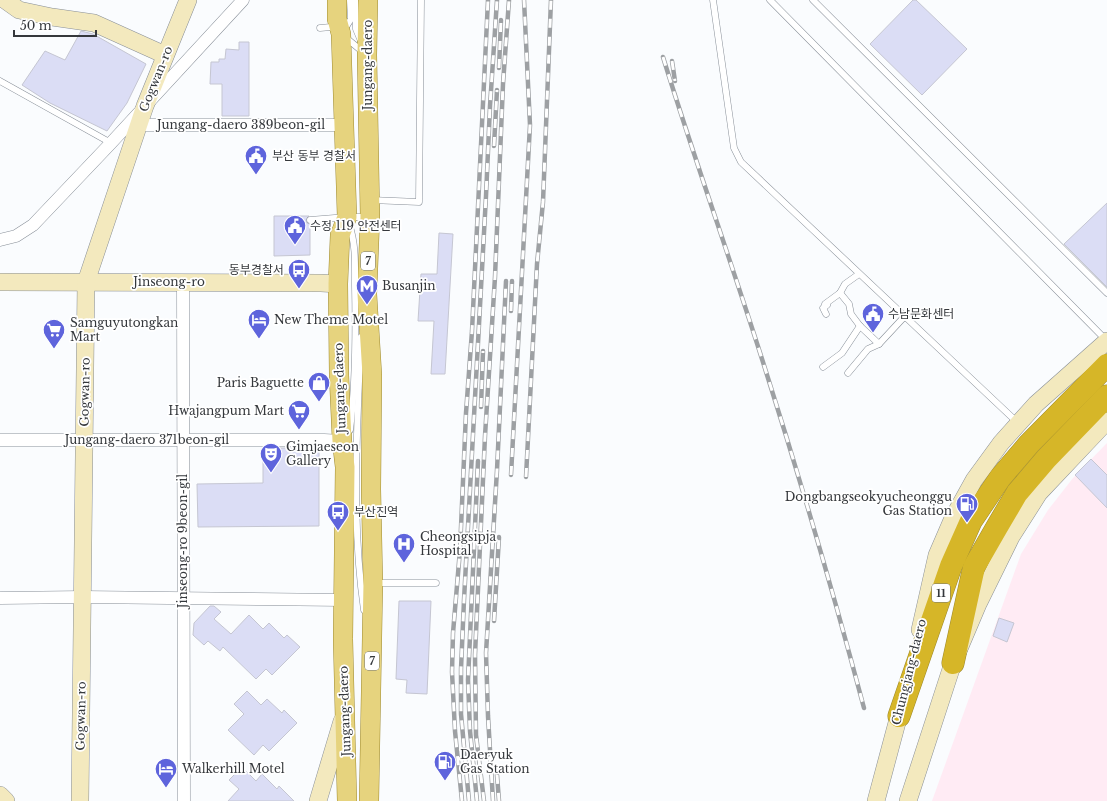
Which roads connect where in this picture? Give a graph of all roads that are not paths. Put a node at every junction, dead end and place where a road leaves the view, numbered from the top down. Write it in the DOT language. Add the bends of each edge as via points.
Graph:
graph roads {
  1 [pos="5,0"];
  2 [pos="188,0"];
  3 [pos="243,0"];
  4 [pos="337,0"];
  5 [pos="350,0"];
  6 [pos="355,0"];
  7 [pos="368,0"];
  8 [pos="421,0"];
  9 [pos="713,0"];
  10 [pos="770,0"];
  11 [pos="813,0"];
  12 [pos="320,28"];
  13 [pos="342,34"];
  14 [pos="165,55"];
  15 [pos="367,55"];
  16 [pos="0,81"];
  17 [pos="145,106"];
  18 [pos="138,125"];
  19 [pos="343,125"];
  20 [pos="111,143"];
  21 [pos="370,208"];
  22 [pos="347,217"];
  23 [pos="310,220"];
  24 [pos="0,240"];
  25 [pos="859,274"];
  26 [pos="0,282"];
  27 [pos="86,282"];
  28 [pos="183,282"];
  29 [pos="338,284"];
  30 [pos="840,293"];
  31 [pos="1107,293"];
  32 [pos="367,294"];
  33 [pos="826,314"];
  34 [pos="905,316"];
  35 [pos="860,326"];
  36 [pos="1107,341"];
  37 [pos="879,344"];
  38 [pos="1107,365"];
  39 [pos="822,367"];
  40 [pos="848,373"];
  41 [pos="1107,381"];
  42 [pos="1107,396"];
  43 [pos="1107,421"];
  44 [pos="1018,424"];
  45 [pos="183,439"];
  46 [pos="0,440"];
  47 [pos="84,440"];
  48 [pos="342,441"];
  49 [pos="345,467"];
  50 [pos="1009,486"];
  51 [pos="373,583"];
  52 [pos="436,583"];
  53 [pos="83,597"];
  54 [pos="0,598"];
  55 [pos="183,598"];
  56 [pos="343,600"];
  57 [pos="953,662"];
  58 [pos="372,663"];
  59 [pos="345,713"];
  60 [pos="899,716"];
  61 [pos="0,795"];
  62 [pos="6,801"];
  63 [pos="80,801"];
  64 [pos="184,801"];
  65 [pos="318,801"];
  66 [pos="347,801"];
  67 [pos="369,801"];
  68 [pos="876,801"];
  69 [pos="908,801"];
  1 -- 14 [label="main road" via="19,10 94,22"];
  2 -- 14 [label="main road, Gogwan-ro"];
  3 -- 17 [label="street"];
  4 -- 13 [label="main road, Jungang-daero" via="337,18"];
  5 -- 13 [label="lane" via="350,20"];
  6 -- 15 [label="lane" via="356,29"];
  7 -- 15 [label="main road, Jungang-daero / 7"];
  8 -- 21 [label="lane" via="419,202"];
  9 -- 25 [label="lane" via="734,148 741,162"];
  10 -- 36 [label="lane"];
  11 -- 31 [label="lane"];
  12 -- 13 [label="lane" via="331,27"];
  13 -- 15 [label="lane"];
  13 -- 19 [label="main road, Jungang-daero"];
  14 -- 17 [label="main road, Gogwan-ro"];
  15 -- 21 [label="main road, Jungang-daero / 7"];
  16 -- 20 [label="lane"];
  17 -- 18 [label="main road, Gogwan-ro"];
  17 -- 20 [label="street"];
  18 -- 19 [label="street, Jungang-daero 389beon-gil"];
  18 -- 27 [label="main road, Gogwan-ro"];
  19 -- 22 [label="main road, Jungang-daero"];
  20 -- 24 [label="street" via="33,225 16,236"];
  21 -- 22 [label="lane"];
  21 -- 32 [label="main road, Jungang-daero / 7"];
  22 -- 23 [label="lane"];
  22 -- 29 [label="main road, Jungang-daero" via="340,235"];
  22 -- 49 [label="lane" via="354,238 356,309 355,376"];
  25 -- 30 [label="lane" via="845,284"];
  25 -- 34 [label="lane"];
  26 -- 27 [label="main road, Jinseong-ro"];
  27 -- 28 [label="main road, Jinseong-ro"];
  27 -- 47 [label="main road, Gogwan-ro"];
  28 -- 29 [label="main road, Jinseong-ro"];
  28 -- 45 [label="street, Jinseong-ro 9beon-gil"];
  29 -- 48 [label="main road, Jungang-daero"];
  30 -- 33 [label="lane" via="825,304 827,305 823,308"];
  30 -- 35 [label="lane" via="849,304 850,314"];
  32 -- 51 [label="main road, Jungang-daero / 7" via="372,375"];
  32 -- 58 [label="lane" via="361,334 356,456 359,576"];
  34 -- 37 [label="lane"];
  34 -- 44 [label="lane"];
  35 -- 37 [label="lane"];
  35 -- 39 [label="lane" via="842,353"];
  36 -- 44 [label="main road, Chungjang-daero" via="1036,404"];
  37 -- 40 [label="lane" via="868,349"];
  38 -- 50 [label="highway, 11" via="1029,444"];
  41 -- 50 [label="highway, 11"];
  42 -- 50 [label="highway, 11" via="1046,459"];
  43 -- 57 [label="main road" via="1039,493 1011,537"];
  44 -- 60 [label="main road, Chungjang-daero" via="1000,443 974,480 953,518 937,555"];
  45 -- 47 [label="street, Jungang-daero 371beon-gil"];
  45 -- 48 [label="street, Jungang-daero 371beon-gil"];
  45 -- 55 [label="street, Jinseong-ro 9beon-gil"];
  46 -- 47 [label="street, Jungang-daero 371beon-gil"];
  47 -- 53 [label="main road, Gogwan-ro"];
  48 -- 49 [label="main road, Jungang-daero"];
  49 -- 56 [label="main road, Jungang-daero"];
  50 -- 57 [label="highway, 11" via="974,567"];
  50 -- 60 [label="highway, 11" via="971,521 951,566"];
  51 -- 52 [label="lane"];
  51 -- 58 [label="main road, Jungang-daero / 7"];
  53 -- 54 [label="street"];
  53 -- 55 [label="street"];
  53 -- 63 [label="main road, Gogwan-ro"];
  55 -- 56 [label="street"];
  55 -- 64 [label="street, Jinseong-ro 9beon-gil"];
  56 -- 59 [label="main road, Jungang-daero"];
  57 -- 69 [label="main road"];
  58 -- 67 [label="main road, Jungang-daero / 7"];
  59 -- 65 [label="main road"];
  59 -- 66 [label="main road, Jungang-daero"];
  60 -- 68 [label="main road, Chungjang-daero"];
  61 -- 62 [label="main road"];
}
